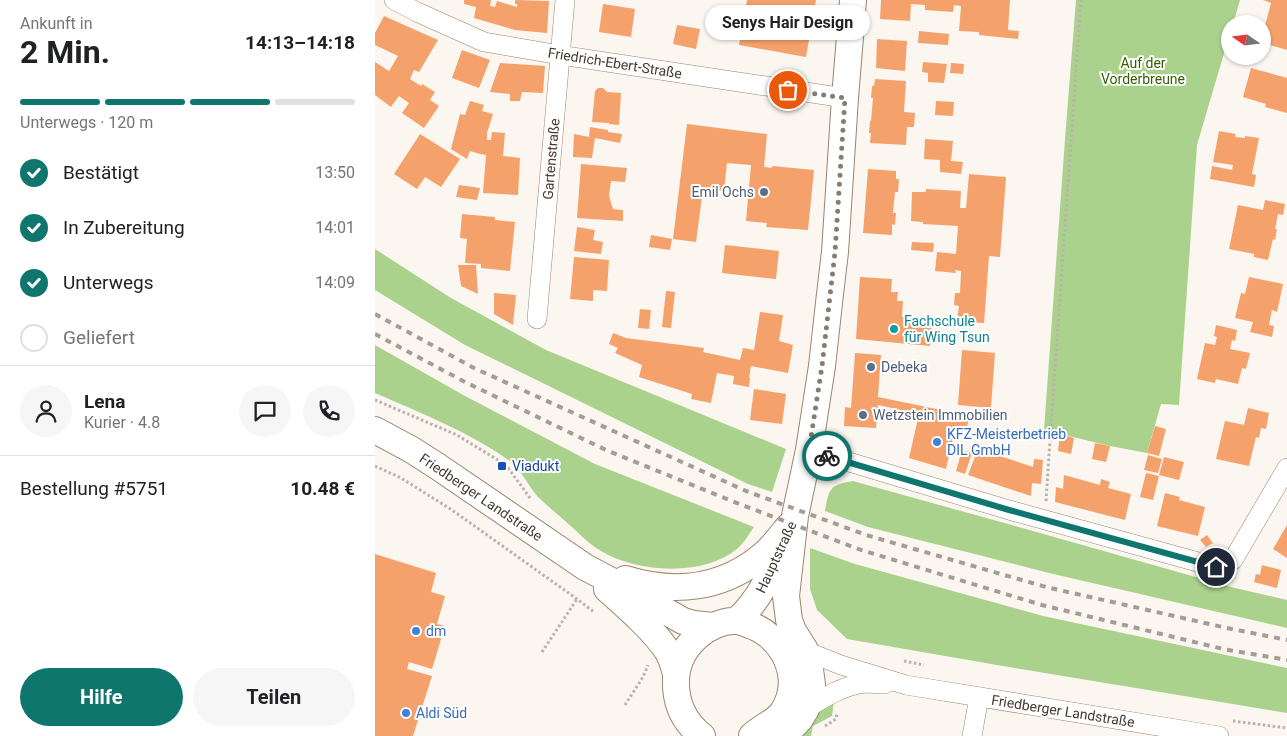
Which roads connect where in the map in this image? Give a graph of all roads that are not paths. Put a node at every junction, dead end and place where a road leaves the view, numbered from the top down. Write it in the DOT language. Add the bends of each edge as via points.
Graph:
graph roads {
  1 [pos="394,0"];
  2 [pos="565,0"];
  3 [pos="853,0"];
  4 [pos="560,55"];
  5 [pos="845,98"];
  6 [pos="537,319"];
  7 [pos="375,430"];
  8 [pos="809,450"];
  9 [pos="1287,468"];
  10 [pos="791,522"];
  11 [pos="585,567"];
  12 [pos="725,623"];
  13 [pos="771,637"];
  14 [pos="805,650"];
  15 [pos="676,674"];
  16 [pos="906,685"];
  17 [pos="979,697"];
  18 [pos="806,708"];
  19 [pos="702,736"];
  20 [pos="752,736"];
  21 [pos="784,736"];
  22 [pos="972,736"];
  23 [pos="1219,736"];
  1 -- 4 [label="street, Friedrich-Ebert-Straße" via="484,42"];
  2 -- 4 [label="street, Gartenstraße"];
  3 -- 5 [label="main road, Hauptstraße"];
  4 -- 5 [label="street, Friedrich-Ebert-Straße"];
  4 -- 6 [label="street, Gartenstraße"];
  5 -- 8 [label="main road, Hauptstraße" via="835,252"];
  7 -- 11 [label="main road, Friedberger Landstraße" via="437,466"];
  8 -- 9 [label="street" via="1216,567 1233,560"];
  8 -- 10 [label="main road, Hauptstraße"];
  10 -- 11 [label="main road" via="763,555 740,572 715,582 660,587"];
  10 -- 12 [label="main road, Hauptstraße" via="776,561 753,604 746,613"];
  10 -- 14 [label="main road, Hauptstraße" via="786,596 789,620"];
  11 -- 12 [label="main road, Friedberger Landstraße" via="683,620 694,624"];
  11 -- 15 [label="main road, Friedberger Landstraße" via="655,636 670,655"];
  12 -- 13 [label="main road, Friedberger Landstraße" via="752,625"];
  12 -- 15 [label="main road, Friedberger Landstraße" via="702,632 693,640 679,662"];
  13 -- 14 [label="street, Friedberger Landstraße"];
  13 -- 20 [label="main road, Friedberger Landstraße" via="787,660 792,684 781,713"];
  14 -- 16 [label="street, Friedberger Landstraße"];
  14 -- 18 [label="main road, Friedberger Landstraße" via="812,686"];
  15 -- 19 [label="main road, Friedberger Landstraße" via="681,710"];
  16 -- 17 [label="street, Friedberger Landstraße"];
  16 -- 18 [label="street, Friedberger Landstraße" via="864,683 840,690"];
  17 -- 22 [label="street"];
  17 -- 23 [label="street, Friedberger Landstraße"];
  18 -- 21 [label="main road, Friedberger Landstraße"];
}
